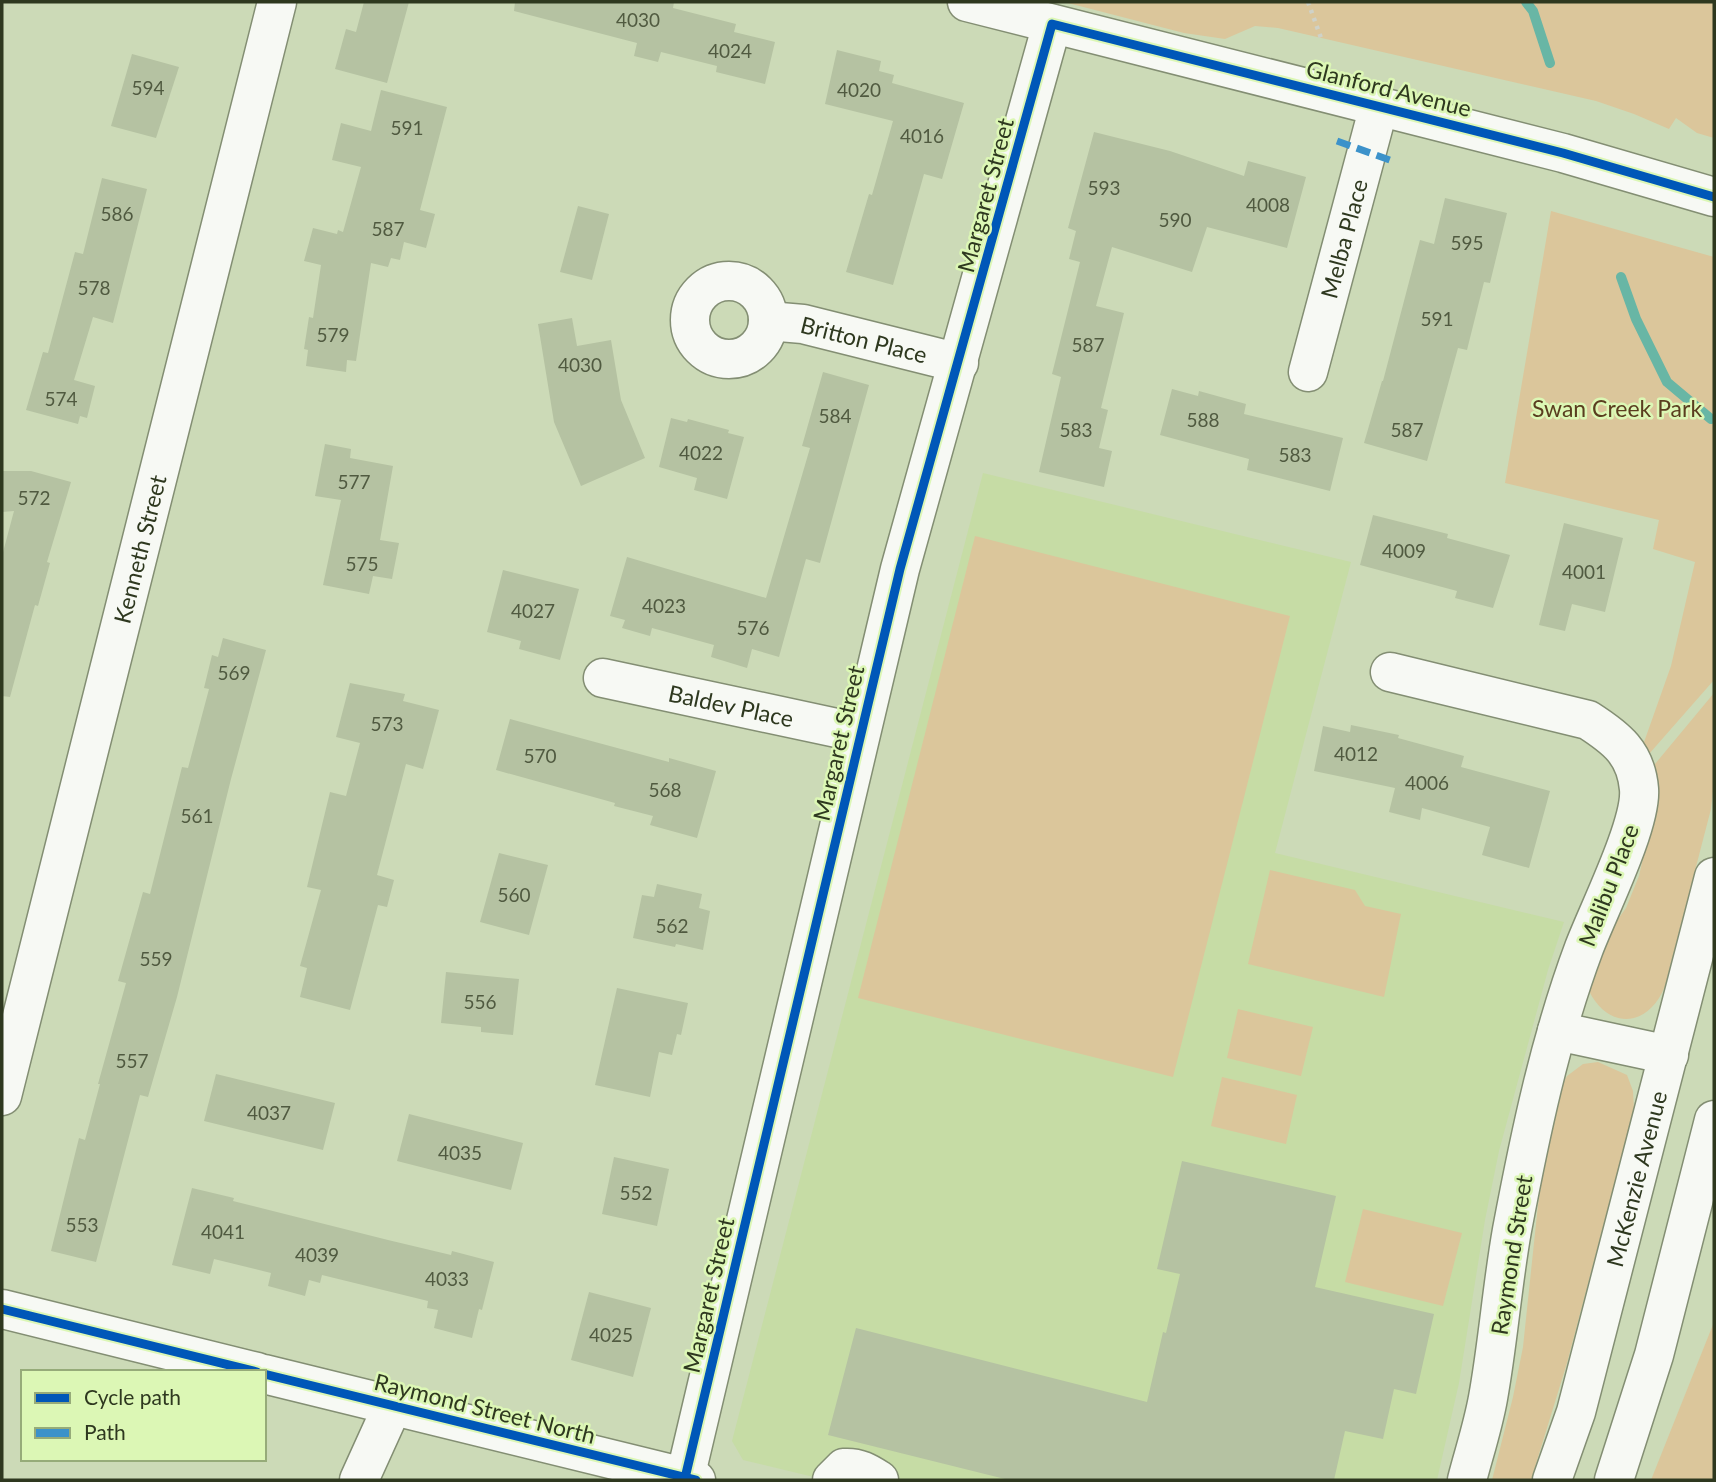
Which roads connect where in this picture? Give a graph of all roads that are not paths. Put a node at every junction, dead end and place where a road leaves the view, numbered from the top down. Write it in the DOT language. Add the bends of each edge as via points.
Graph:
graph roads {
  1 [pos="277,2"];
  2 [pos="967,2"];
  3 [pos="1052,24"];
  4 [pos="1379,106"];
  5 [pos="1714,197"];
  6 [pos="768,321"];
  7 [pos="959,363"];
  8 [pos="1308,372"];
  9 [pos="1390,672"];
  10 [pos="603,678"];
  11 [pos="860,733"];
  12 [pos="1714,877"];
  13 [pos="1557,1031"];
  14 [pos="1669,1055"];
  15 [pos="2,1096"];
  16 [pos="1714,1120"];
  17 [pos="2,1309"];
  18 [pos="249,1370"];
  19 [pos="266,1374"];
  20 [pos="393,1405"];
  21 [pos="690,1479"];
  22 [pos="359,1480"];
  23 [pos="832,1480"];
  24 [pos="879,1480"];
  25 [pos="1467,1480"];
  26 [pos="1552,1480"];
  27 [pos="1614,1480"];
  1 -- 15 [label="street, Kenneth Street"];
  2 -- 3 [label="street, Glanford Avenue"];
  3 -- 4 [label="street, Glanford Avenue"];
  3 -- 7 [label="street, Margaret Street"];
  4 -- 5 [label="street, Glanford Avenue"];
  4 -- 8 [label="street, Melba Place"];
  6 -- 7 [label="street, Britton Place" via="803,324"];
  7 -- 11 [label="street, Margaret Street" via="900,569"];
  9 -- 13 [label="street, Malibu Place" via="1588,720 1615,737 1632,760 1639,790 1633,826"];
  10 -- 11 [label="street, Baldev Place"];
  11 -- 21 [label="street, Margaret Street"];
  12 -- 14 [label="street, McKenzie Avenue"];
  13 -- 14 [label="street"];
  13 -- 25 [label="street, Raymond Street" via="1512,1232 1488,1401"];
  14 -- 26 [label="street, McKenzie Avenue" via="1576,1412"];
  16 -- 27 [label="street" via="1654,1355"];
  17 -- 18 [label="street"];
  19 -- 20 [label="street, Raymond Street North"];
  20 -- 21 [label="street, Raymond Street North"];
  20 -- 22 [label="street"];
  23 -- 24 [label="street" via="844,1468 853,1467"];
}
